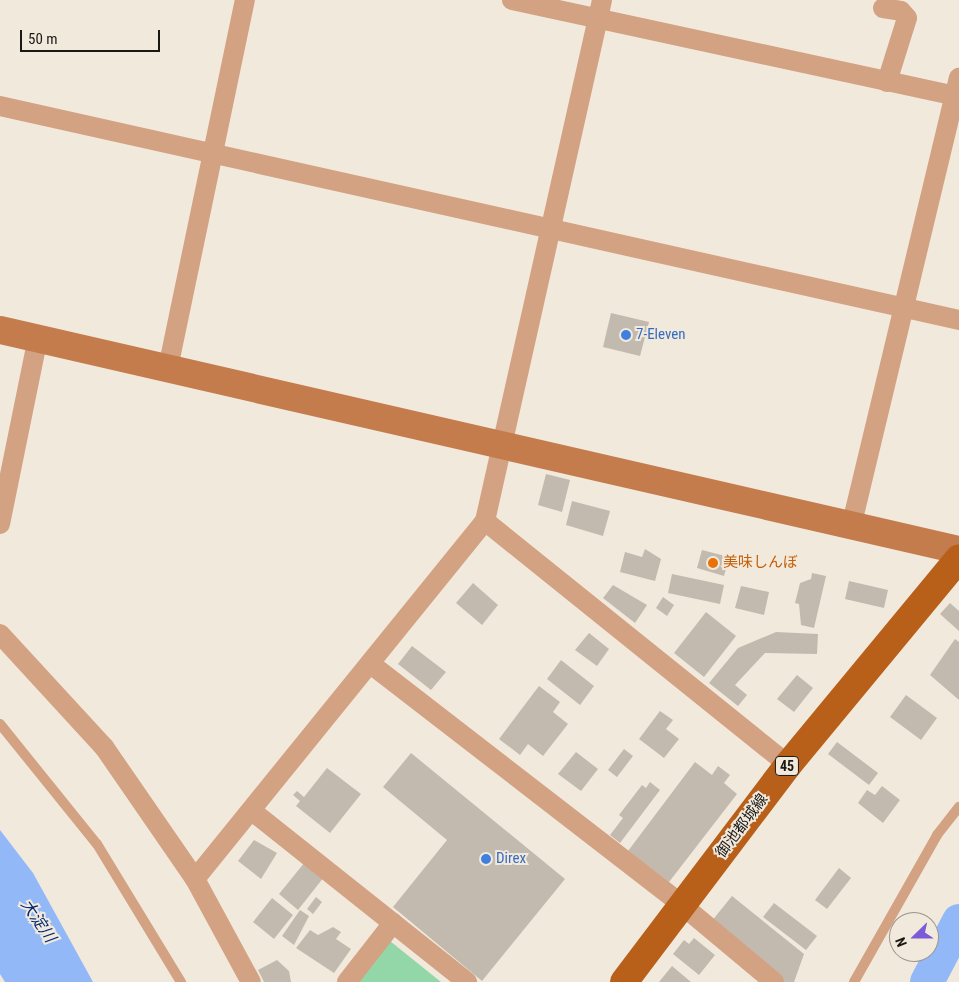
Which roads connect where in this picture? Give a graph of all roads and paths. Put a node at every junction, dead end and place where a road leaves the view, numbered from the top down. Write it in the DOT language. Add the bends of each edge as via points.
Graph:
graph roads {
  1 [pos="245,0"];
  2 [pos="512,0"];
  3 [pos="602,0"];
  4 [pos="883,8"];
  5 [pos="598,20"];
  6 [pos="887,82"];
  7 [pos="958,90"];
  8 [pos="0,106"];
  9 [pos="212,152"];
  10 [pos="550,230"];
  11 [pos="904,308"];
  12 [pos="959,320"];
  13 [pos="0,330"];
  14 [pos="38,338"];
  15 [pos="168,368"];
  16 [pos="504,445"];
  17 [pos="485,521"];
  18 [pos="852,523"];
  19 [pos="0,524"];
  20 [pos="959,550"];
  21 [pos="959,558"];
  22 [pos="0,634"];
  23 [pos="372,665"];
  24 [pos="0,724"];
  25 [pos="788,765"];
  26 [pos="959,807"];
  27 [pos="252,811"];
  28 [pos="195,879"];
  29 [pos="682,905"];
  30 [pos="393,924"];
  31 [pos="181,982"];
  32 [pos="251,982"];
  33 [pos="346,982"];
  34 [pos="466,982"];
  35 [pos="624,982"];
  36 [pos="774,982"];
  37 [pos="854,982"];
  1 -- 9 [label="street"];
  2 -- 5 [label="street"];
  3 -- 5 [label="street"];
  4 -- 6 [label="street" via="901,11 907,18"];
  5 -- 6 [label="street"];
  5 -- 10 [label="street"];
  6 -- 7 [label="street"];
  7 -- 11 [label="street"];
  8 -- 9 [label="street"];
  9 -- 10 [label="street"];
  9 -- 15 [label="street"];
  10 -- 11 [label="street"];
  10 -- 16 [label="street"];
  11 -- 12 [label="street"];
  11 -- 18 [label="street"];
  13 -- 14 [label="street"];
  14 -- 15 [label="street"];
  14 -- 19 [label="street"];
  15 -- 16 [label="street"];
  16 -- 17 [label="street"];
  16 -- 18 [label="street"];
  17 -- 23 [label="street"];
  17 -- 25 [label="street"];
  18 -- 20 [label="street"];
  21 -- 25 [label="main road, 御池都城線 / 45"];
  22 -- 28 [label="street" via="104,747"];
  23 -- 27 [label="street"];
  23 -- 29 [label="street"];
  24 -- 31 [label="lane" via="97,844"];
  25 -- 29 [label="main road, 御池都城線 / 45"];
  26 -- 37 [label="lane" via="937,835"];
  27 -- 28 [label="street"];
  27 -- 30 [label="street"];
  28 -- 32 [label="street"];
  29 -- 35 [label="main road, 御池都城線 / 45"];
  29 -- 36 [label="street"];
  30 -- 33 [label="street"];
  30 -- 34 [label="street"];
}
